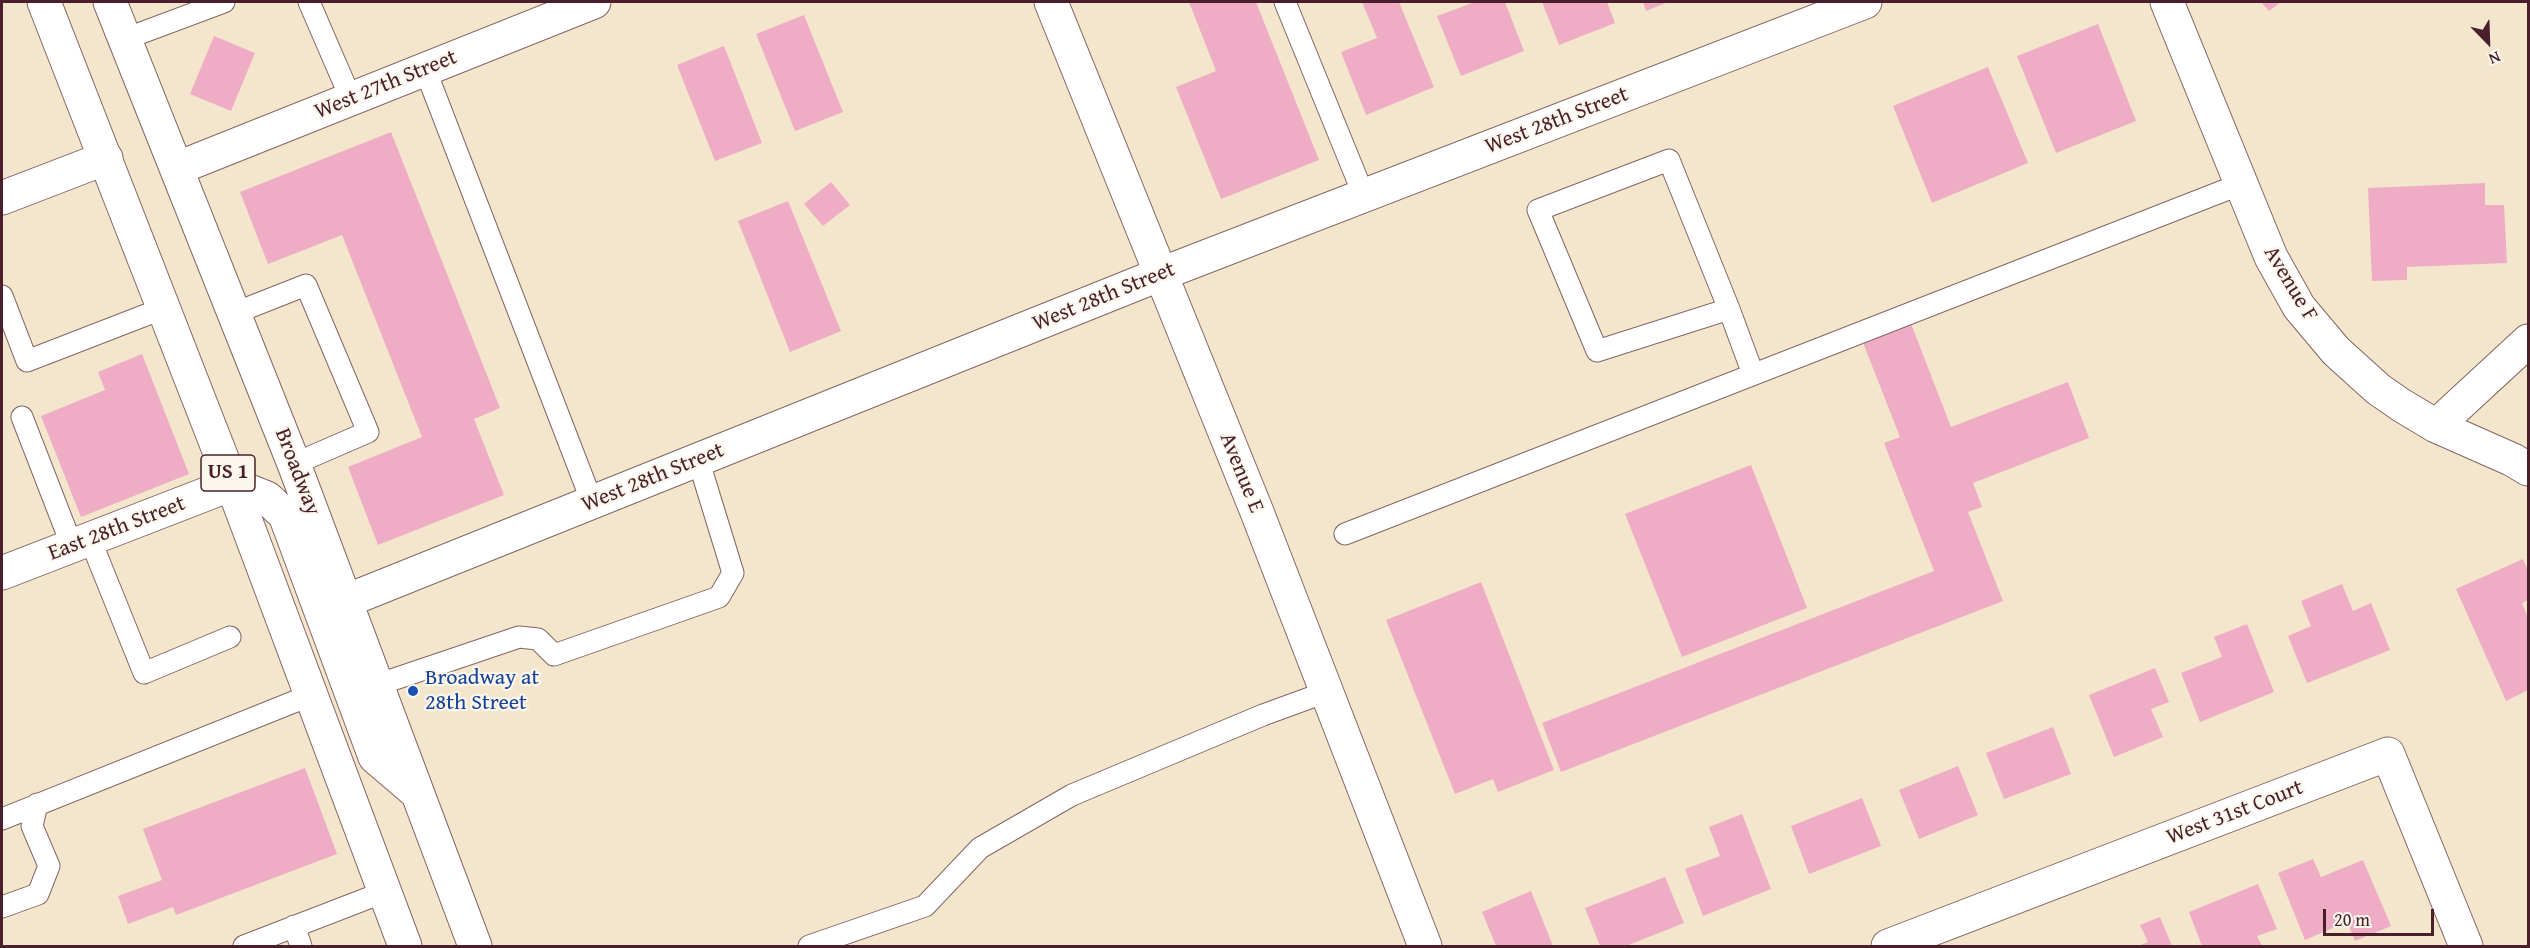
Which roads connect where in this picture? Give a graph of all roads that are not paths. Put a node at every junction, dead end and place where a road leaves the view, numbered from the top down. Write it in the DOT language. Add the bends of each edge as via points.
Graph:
graph roads {
  1 [pos="44,2"];
  2 [pos="110,2"];
  3 [pos="224,2"];
  4 [pos="309,2"];
  5 [pos="594,2"];
  6 [pos="1051,2"];
  7 [pos="1285,2"];
  8 [pos="1865,2"];
  9 [pos="2167,2"];
  10 [pos="125,39"];
  11 [pos="425,69"];
  12 [pos="351,99"];
  13 [pos="106,158"];
  14 [pos="178,168"];
  15 [pos="2241,184"];
  16 [pos="1364,196"];
  17 [pos="2,198"];
  18 [pos="1161,274"];
  19 [pos="2,296"];
  20 [pos="164,308"];
  21 [pos="1729,309"];
  22 [pos="235,313"];
  23 [pos="2529,341"];
  24 [pos="1753,374"];
  25 [pos="22,417"];
  26 [pos="2436,426"];
  27 [pos="698,459"];
  28 [pos="294,464"];
  29 [pos="2529,469"];
  30 [pos="232,484"];
  31 [pos="592,502"];
  32 [pos="1345,534"];
  33 [pos="81,542"];
  34 [pos="2,573"];
  35 [pos="346,601"];
  36 [pos="230,637"];
  37 [pos="377,685"];
  38 [pos="1326,692"];
  39 [pos="311,695"];
  40 [pos="418,794"];
  41 [pos="37,804"];
  42 [pos="2,819"];
  43 [pos="384,892"];
  44 [pos="2,907"];
  45 [pos="294,926"];
  46 [pos="244,946"];
  47 [pos="302,946"];
  48 [pos="405,946"];
  49 [pos="475,946"];
  50 [pos="808,946"];
  51 [pos="1425,946"];
  52 [pos="1888,946"];
  53 [pos="2466,946"];
  1 -- 13 [label="street, US 1"];
  2 -- 10 [label="street, Broadway / US 1"];
  3 -- 10 [label="lane"];
  4 -- 12 [label="lane"];
  5 -- 11 [label="street, West 27th Street"];
  6 -- 18 [label="street, Avenue E"];
  7 -- 16 [label="lane"];
  8 -- 16 [label="street, West 28th Street"];
  9 -- 15 [label="street, Avenue F"];
  10 -- 14 [label="street, Broadway / US 1"];
  11 -- 12 [label="street, West 27th Street"];
  11 -- 31 [label="lane"];
  12 -- 14 [label="street, West 27th Street"];
  13 -- 17 [label="street"];
  13 -- 20 [label="street, US 1"];
  14 -- 22 [label="street, Broadway / US 1"];
  15 -- 24 [label="lane"];
  15 -- 26 [label="street, Avenue F" via="2271,257 2300,307 2336,351 2378,389"];
  16 -- 18 [label="street, West 28th Street"];
  18 -- 27 [label="street, West 28th Street"];
  18 -- 38 [label="street, Avenue E"];
  19 -- 20 [label="lane" via="27,361"];
  20 -- 30 [label="street, US 1"];
  21 -- 21 [label="lane" via="1669,160 1538,210 1597,351"];
  21 -- 24 [label="lane"];
  22 -- 28 [label="street, Broadway / US 1"];
  22 -- 28 [label="lane" via="306,285 368,432"];
  23 -- 26 [label="street"];
  24 -- 32 [label="lane"];
  25 -- 33 [label="lane"];
  26 -- 29 [label="street, Avenue F"];
  27 -- 31 [label="street, West 28th Street"];
  27 -- 37 [label="lane" via="733,573 719,597 555,655 538,639 519,637"];
  28 -- 35 [label="street, Broadway / US 1"];
  30 -- 33 [label="street, East 28th Street"];
  30 -- 39 [label="street, US 1"];
  30 -- 40 [label="street" via="267,498 285,515 375,757"];
  31 -- 35 [label="street, West 28th Street"];
  33 -- 34 [label="street, East 28th Street"];
  33 -- 36 [label="lane" via="144,673"];
  35 -- 37 [label="street, Broadway / US 1"];
  37 -- 40 [label="street, Broadway / US 1"];
  38 -- 50 [label="lane" via="1071,795 980,848 925,906"];
  38 -- 51 [label="street, Avenue E"];
  39 -- 41 [label="lane"];
  39 -- 43 [label="street, US 1"];
  40 -- 49 [label="street, Broadway / US 1"];
  41 -- 42 [label="lane"];
  41 -- 44 [label="lane" via="32,826 49,866 38,894"];
  43 -- 45 [label="lane"];
  43 -- 48 [label="street, US 1"];
  45 -- 46 [label="lane"];
  45 -- 47 [label="lane"];
  52 -- 53 [label="street, West 31st Court" via="2388,754"];
}
